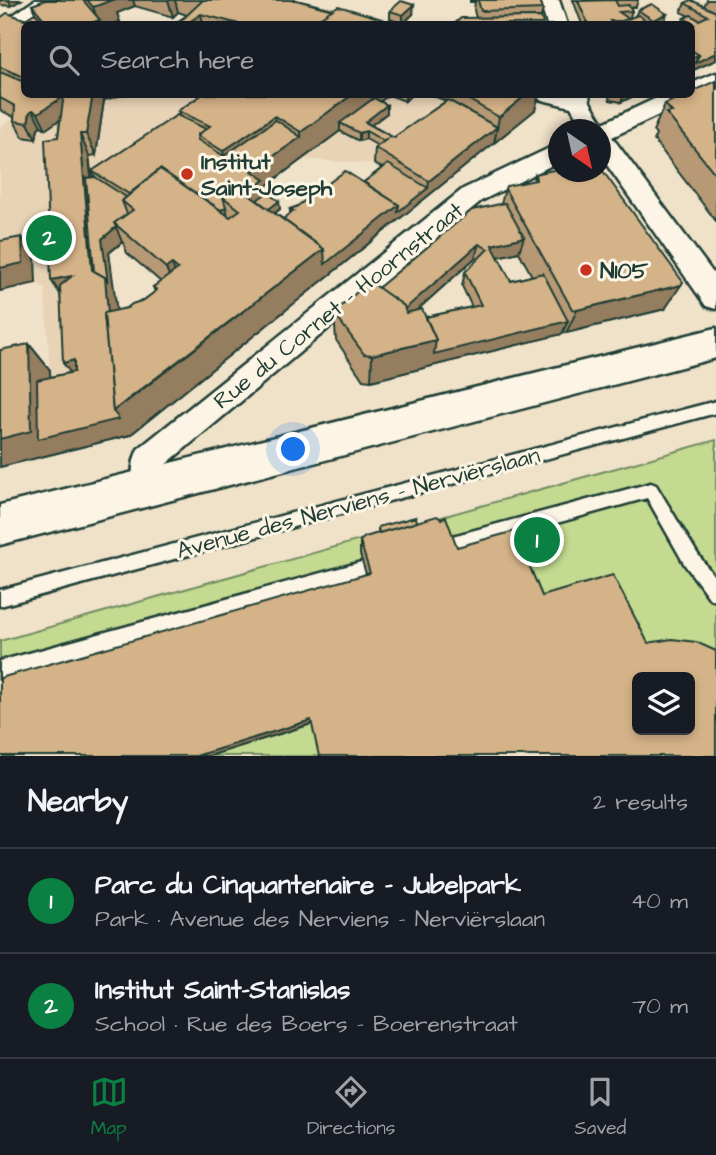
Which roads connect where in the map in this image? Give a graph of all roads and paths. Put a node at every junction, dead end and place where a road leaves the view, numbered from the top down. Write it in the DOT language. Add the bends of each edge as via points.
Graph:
graph roads {
  1 [pos="48,0"];
  2 [pos="549,0"];
  3 [pos="556,21"];
  4 [pos="4,27"];
  5 [pos="716,80"];
  6 [pos="695,89"];
  7 [pos="578,98"];
  8 [pos="676,98"];
  9 [pos="590,119"];
  10 [pos="611,130"];
  11 [pos="611,150"];
  12 [pos="548,157"];
  13 [pos="716,298"];
  14 [pos="716,343"];
  15 [pos="716,407"];
  16 [pos="149,485"];
  17 [pos="0,525"];
  18 [pos="446,546"];
  19 [pos="365,569"];
  20 [pos="716,593"];
  21 [pos="0,598"];
  22 [pos="0,670"];
  1 -- 4 [label="street"];
  2 -- 3 [label="street"];
  5 -- 6 [label="street"];
  7 -- 9 [label="street"];
  8 -- 10 [label="street"];
  11 -- 13 [label="street"];
  12 -- 16 [label="street, Rue du Cornet - Hoornstraat" via="472,195 149,459"];
  14 -- 16 [label="street"];
  15 -- 21 [label="lane, Avenue des Nerviens - Nerviërslaan"];
  16 -- 17 [label="street"];
  18 -- 20 [label="lane" via="651,490"];
  19 -- 22 [label="lane"];
}
